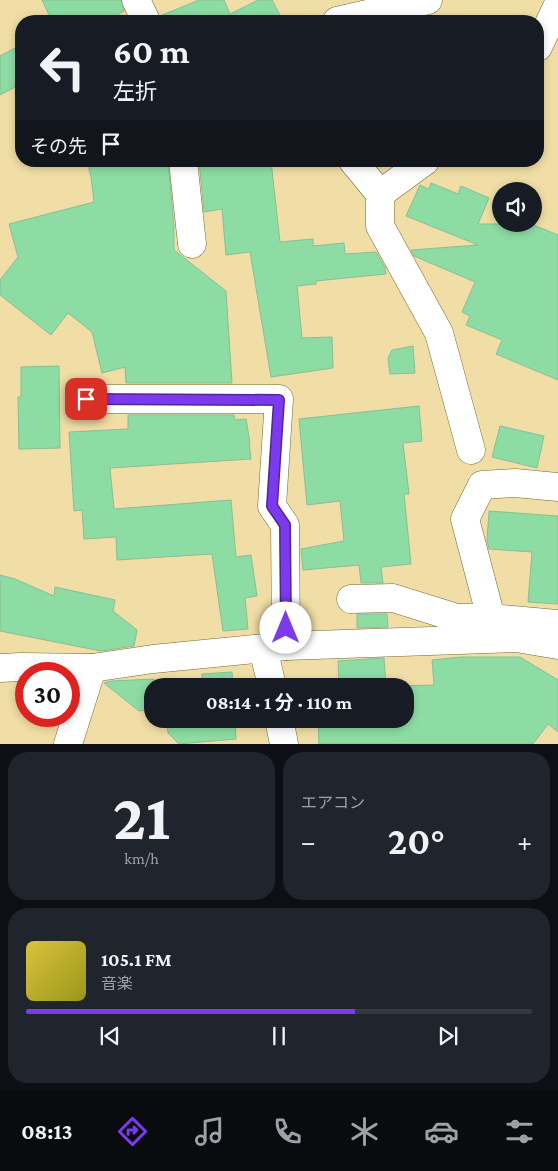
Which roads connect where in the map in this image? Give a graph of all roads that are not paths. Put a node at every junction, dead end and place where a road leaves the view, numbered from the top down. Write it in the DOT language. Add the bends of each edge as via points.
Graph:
graph roads {
  1 [pos="136,0"];
  2 [pos="428,0"];
  3 [pos="558,5"];
  4 [pos="143,15"];
  5 [pos="363,15"];
  6 [pos="544,34"];
  7 [pos="184,167"];
  8 [pos="358,167"];
  9 [pos="417,167"];
  10 [pos="380,194"];
  11 [pos="192,244"];
  12 [pos="86,399"];
  13 [pos="471,450"];
  14 [pos="558,487"];
  15 [pos="351,599"];
  16 [pos="492,618"];
  17 [pos="558,624"];
  18 [pos="558,645"];
  19 [pos="275,647"];
  20 [pos="0,668"];
  21 [pos="92,668"];
  22 [pos="273,678"];
  23 [pos="281,728"];
  24 [pos="68,744"];
  25 [pos="284,744"];
  1 -- 4 [label="street"];
  2 -- 5 [label="street"];
  3 -- 6 [label="street"];
  7 -- 11 [label="street"];
  8 -- 10 [label="street"];
  9 -- 10 [label="street"];
  10 -- 13 [label="street" via="380,226 439,334"];
  12 -- 19 [label="street" via="279,400 272,506 285,525"];
  14 -- 16 [label="street" via="515,483 482,486 465,519"];
  15 -- 16 [label="street" via="393,598 457,618"];
  16 -- 17 [label="street"];
  18 -- 19 [label="street" via="516,638"];
  19 -- 21 [label="street"];
  19 -- 22 [label="street"];
  20 -- 21 [label="street"];
  21 -- 24 [label="street"];
  23 -- 25 [label="street"];
}
